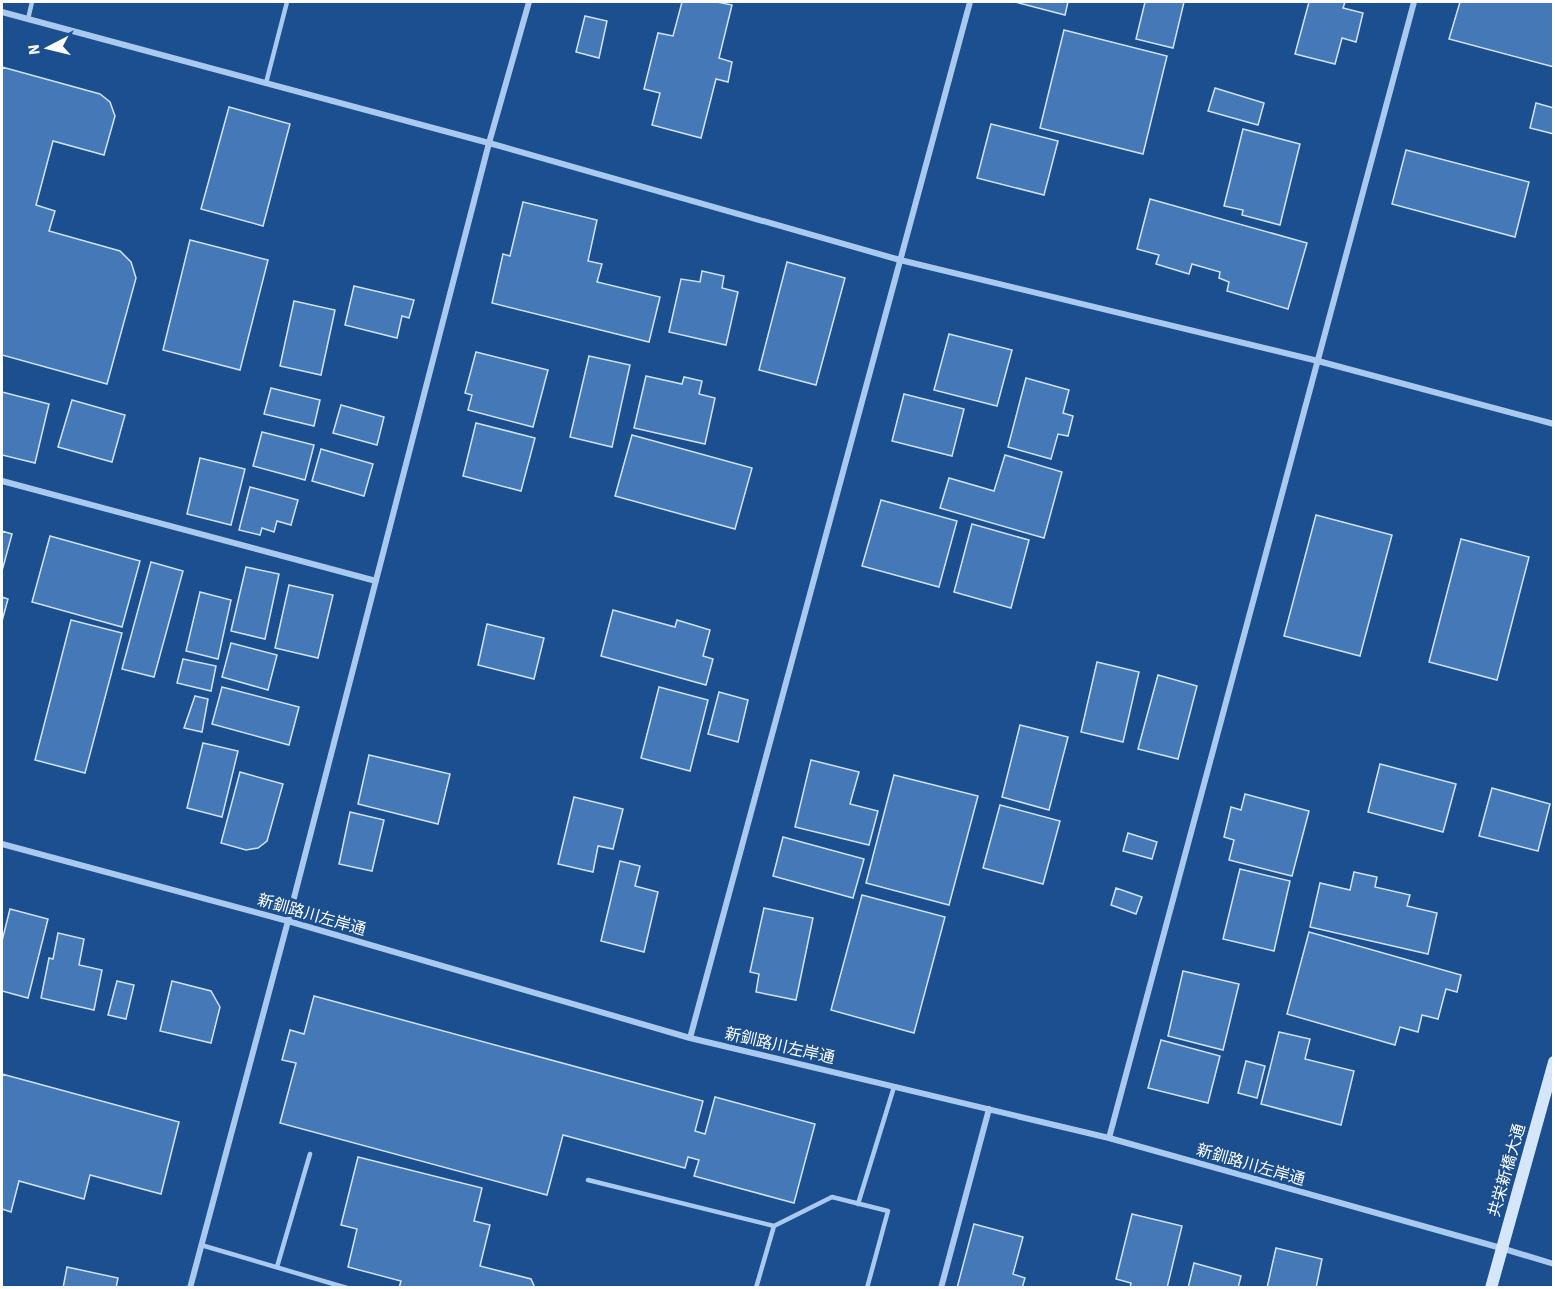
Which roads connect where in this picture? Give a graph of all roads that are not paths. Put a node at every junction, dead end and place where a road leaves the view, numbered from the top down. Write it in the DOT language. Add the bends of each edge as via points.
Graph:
graph roads {
  1 [pos="32,2"];
  2 [pos="287,2"];
  3 [pos="529,2"];
  4 [pos="970,2"];
  5 [pos="1413,2"];
  6 [pos="2,12"];
  7 [pos="28,19"];
  8 [pos="266,83"];
  9 [pos="489,143"];
  10 [pos="900,260"];
  11 [pos="1318,361"];
  12 [pos="1554,424"];
  13 [pos="2,481"];
  14 [pos="376,581"];
  15 [pos="2,844"];
  16 [pos="288,921"];
  17 [pos="690,1038"];
  18 [pos="1554,1062"];
  19 [pos="894,1087"];
  20 [pos="989,1109"];
  21 [pos="1109,1138"];
  22 [pos="310,1154"];
  23 [pos="588,1180"];
  24 [pos="858,1204"];
  25 [pos="774,1226"];
  26 [pos="201,1245"];
  27 [pos="1501,1248"];
  28 [pos="1554,1264"];
  29 [pos="277,1267"];
  30 [pos="189,1287"];
  31 [pos="347,1287"];
  32 [pos="756,1287"];
  33 [pos="867,1287"];
  34 [pos="941,1287"];
  35 [pos="1491,1287"];
  1 -- 7 [label="lane"];
  2 -- 8 [label="lane"];
  3 -- 9 [label="street"];
  4 -- 10 [label="street"];
  5 -- 11 [label="street"];
  6 -- 7 [label="street"];
  7 -- 8 [label="street"];
  8 -- 9 [label="street"];
  9 -- 10 [label="street"];
  9 -- 14 [label="street"];
  10 -- 11 [label="street"];
  10 -- 17 [label="street"];
  11 -- 12 [label="street"];
  11 -- 21 [label="street"];
  13 -- 14 [label="street"];
  14 -- 16 [label="street"];
  15 -- 16 [label="street, 新釧路川左岸通"];
  16 -- 17 [label="street, 新釧路川左岸通"];
  16 -- 26 [label="street"];
  17 -- 19 [label="street, 新釧路川左岸通"];
  18 -- 27 [label="street, 共栄新橋大通"];
  19 -- 20 [label="street, 新釧路川左岸通"];
  19 -- 24 [label="lane"];
  20 -- 21 [label="street, 新釧路川左岸通"];
  20 -- 34 [label="street"];
  21 -- 27 [label="street, 新釧路川左岸通"];
  22 -- 29 [label="lane"];
  23 -- 25 [label="lane"];
  24 -- 25 [label="lane" via="832,1197"];
  24 -- 33 [label="lane" via="888,1211"];
  25 -- 32 [label="lane"];
  26 -- 29 [label="lane"];
  26 -- 30 [label="street"];
  27 -- 28 [label="street, 新釧路川左岸通"];
  27 -- 35 [label="street, 共栄新橋大通"];
  29 -- 31 [label="lane"];
}
